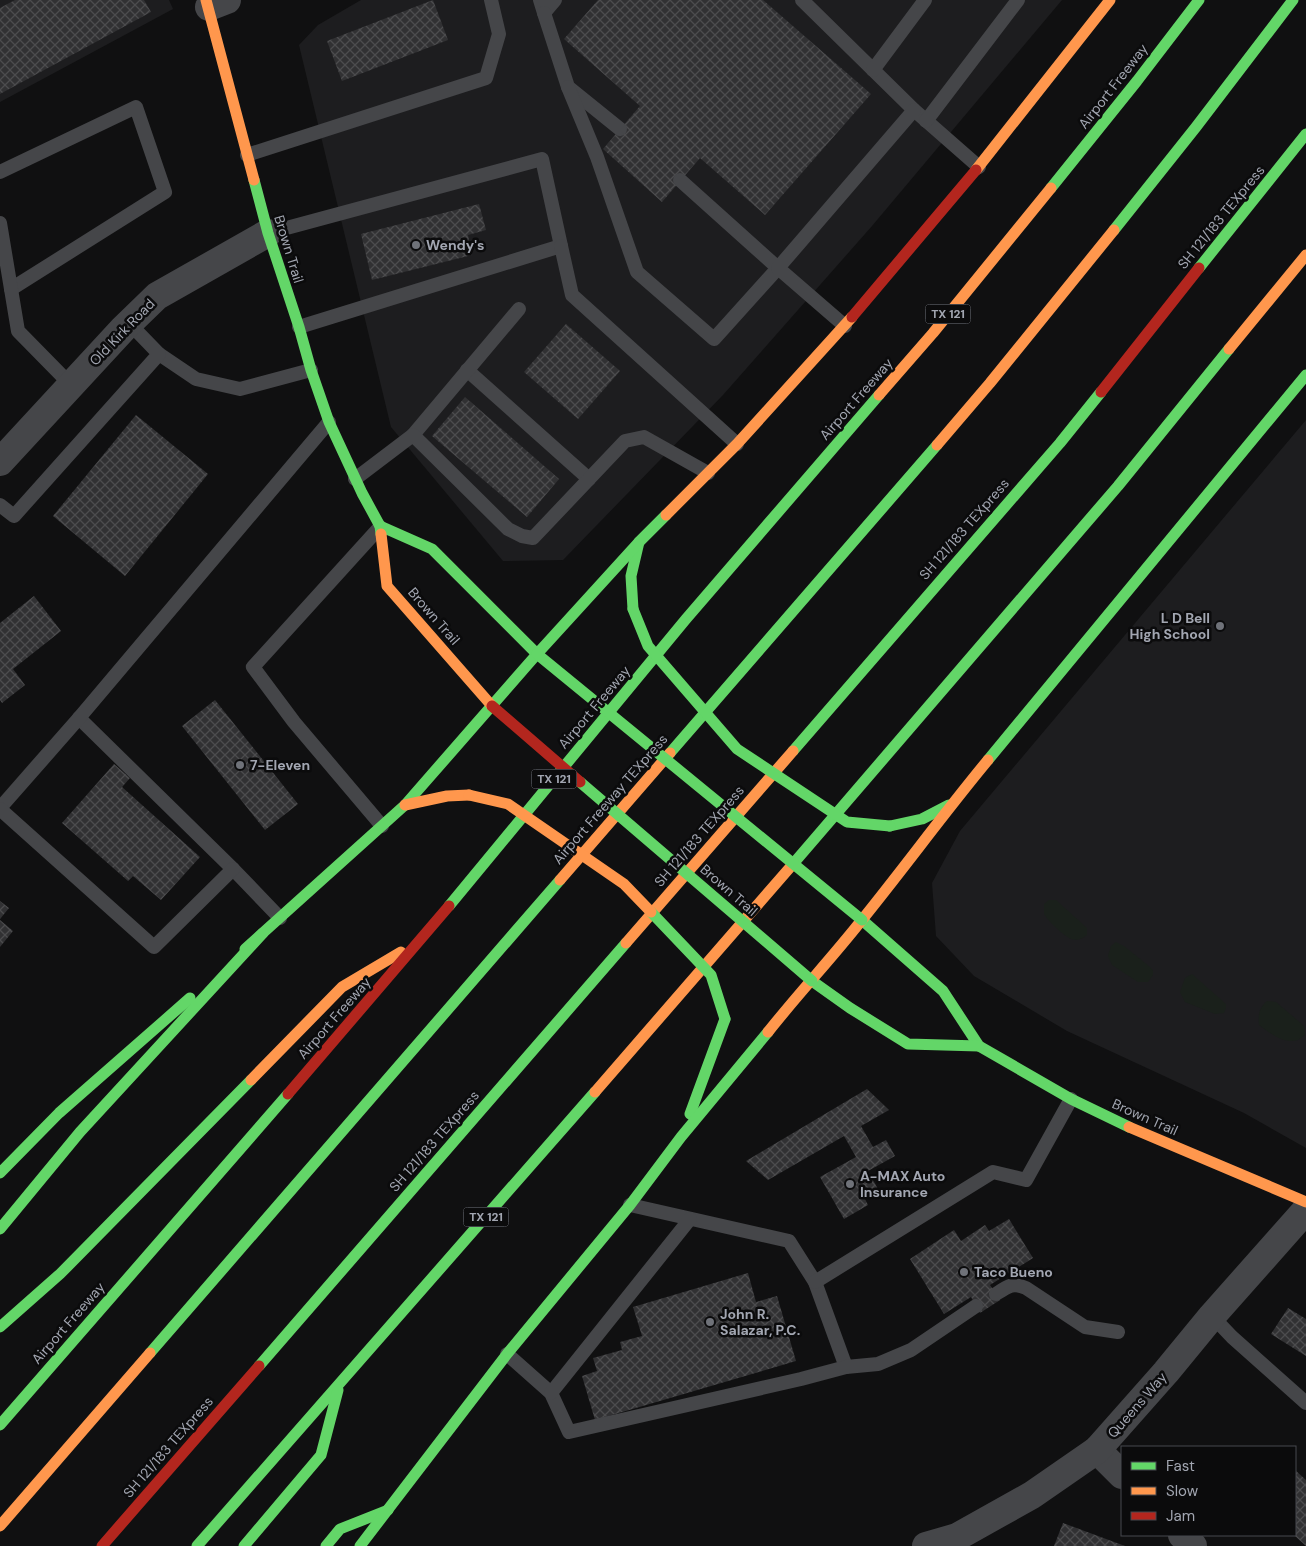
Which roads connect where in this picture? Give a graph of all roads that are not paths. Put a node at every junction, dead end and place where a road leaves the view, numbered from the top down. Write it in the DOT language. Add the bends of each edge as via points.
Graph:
graph roads {
  1 [pos="491,0"];
  2 [pos="555,0"];
  3 [pos="802,0"];
  4 [pos="925,0"];
  5 [pos="1018,0"];
  6 [pos="1110,0"];
  7 [pos="1199,0"];
  8 [pos="1293,0"];
  9 [pos="214,2"];
  10 [pos="542,7"];
  11 [pos="873,70"];
  12 [pos="568,87"];
  13 [pos="914,110"];
  14 [pos="926,121"];
  15 [pos="620,129"];
  16 [pos="1306,134"];
  17 [pos="247,155"];
  18 [pos="979,167"];
  19 [pos="0,172"];
  20 [pos="680,180"];
  21 [pos="0,222"];
  22 [pos="268,233"];
  23 [pos="560,246"];
  24 [pos="1306,255"];
  25 [pos="778,268"];
  26 [pos="11,289"];
  27 [pos="519,309"];
  28 [pos="129,323"];
  29 [pos="844,326"];
  30 [pos="299,327"];
  31 [pos="159,354"];
  32 [pos="311,370"];
  33 [pos="467,370"];
  34 [pos="1306,375"];
  35 [pos="71,385"];
  36 [pos="329,422"];
  37 [pos="412,435"];
  38 [pos="737,444"];
  39 [pos="0,462"];
  40 [pos="708,473"];
  41 [pos="355,479"];
  42 [pos="589,480"];
  43 [pos="0,505"];
  44 [pos="380,526"];
  45 [pos="640,540"];
  46 [pos="536,654"];
  47 [pos="492,706"];
  48 [pos="79,718"];
  49 [pos="952,803"];
  50 [pos="405,805"];
  51 [pos="0,808"];
  52 [pos="382,826"];
  53 [pos="233,869"];
  54 [pos="280,918"];
  55 [pos="862,920"];
  56 [pos="263,933"];
  57 [pos="422,939"];
  58 [pos="812,981"];
  59 [pos="979,1046"];
  60 [pos="1071,1099"];
  61 [pos="681,1137"];
  62 [pos="0,1173"];
  63 [pos="1306,1202"];
  64 [pos="630,1205"];
  65 [pos="1306,1210"];
  66 [pos="690,1219"];
  67 [pos="0,1229"];
  68 [pos="815,1282"];
  69 [pos="996,1294"];
  70 [pos="976,1306"];
  71 [pos="1212,1316"];
  72 [pos="0,1327"];
  73 [pos="1118,1332"];
  74 [pos="507,1354"];
  75 [pos="846,1367"];
  76 [pos="340,1384"];
  77 [pos="551,1393"];
  78 [pos="1306,1403"];
  79 [pos="0,1425"];
  80 [pos="1097,1450"];
  81 [pos="1121,1474"];
  82 [pos="388,1510"];
  83 [pos="0,1526"];
  84 [pos="1183,1536"];
  85 [pos="102,1546"];
  86 [pos="197,1546"];
  87 [pos="244,1546"];
  88 [pos="326,1546"];
  89 [pos="360,1546"];
  90 [pos="926,1546"];
  91 [pos="1193,1546"];
  1 -- 17 [label="lane" via="499,34 486,78"];
  2 -- 10 [label="lane"];
  3 -- 11 [label="lane"];
  4 -- 11 [label="lane"];
  5 -- 14 [label="lane"];
  6 -- 18 [label="main road"];
  7 -- 57 [label="main road, Airport Freeway / TX 121" via="933,333 686,619"];
  8 -- 83 [label="main road, Airport Freeway TEXpress" via="1196,127 990,383"];
  9 -- 17 [label="main road, Brown Trail"];
  10 -- 12 [label="lane"];
  11 -- 13 [label="lane"];
  12 -- 15 [label="lane"];
  12 -- 25 [label="lane" via="597,157 637,272 686,315 714,339"];
  13 -- 14 [label="lane"];
  13 -- 25 [label="lane"];
  14 -- 18 [label="lane"];
  16 -- 85 [label="main road, SH 121/183 TEXpress" via="1060,443"];
  17 -- 22 [label="main road, Brown Trail"];
  18 -- 29 [label="main road"];
  19 -- 26 [label="lane" via="136,107 165,192"];
  20 -- 25 [label="lane"];
  21 -- 26 [label="lane"];
  22 -- 23 [label="lane" via="542,159"];
  22 -- 28 [label="street, Old Kirk Road" via="157,296"];
  22 -- 30 [label="main road, Brown Trail"];
  23 -- 30 [label="lane"];
  23 -- 38 [label="lane" via="572,295"];
  24 -- 76 [label="main road, TX 121" via="1111,493"];
  25 -- 29 [label="lane"];
  26 -- 35 [label="lane" via="18,331"];
  27 -- 33 [label="lane"];
  28 -- 31 [label="lane"];
  28 -- 35 [label="street, Old Kirk Road"];
  29 -- 38 [label="main road"];
  30 -- 32 [label="main road, Brown Trail"];
  31 -- 32 [label="lane" via="196,379 240,389"];
  31 -- 43 [label="lane" via="14,516"];
  32 -- 36 [label="main road, Brown Trail"];
  33 -- 37 [label="lane"];
  33 -- 42 [label="lane"];
  34 -- 49 [label="main road"];
  35 -- 39 [label="street, Old Kirk Road"];
  36 -- 41 [label="main road, Brown Trail"];
  36 -- 48 [label="lane"];
  37 -- 41 [label="lane"];
  37 -- 42 [label="lane" via="508,529 528,537 533,538"];
  38 -- 40 [label="main road"];
  40 -- 42 [label="lane" via="644,437 625,441"];
  40 -- 45 [label="main road"];
  41 -- 44 [label="main road, Brown Trail"];
  44 -- 46 [label="main road, Brown Trail" via="432,549"];
  44 -- 47 [label="main road, Brown Trail" via="387,586"];
  44 -- 52 [label="lane" via="253,667 294,722"];
  45 -- 46 [label="main road"];
  45 -- 49 [label="main road, bridge" via="631,576 633,609 648,646 737,749 847,822 890,826 922,818"];
  46 -- 47 [label="main road"];
  46 -- 55 [label="main road, Brown Trail, bridge"];
  47 -- 50 [label="main road"];
  47 -- 58 [label="main road, Brown Trail, bridge"];
  48 -- 51 [label="lane"];
  48 -- 53 [label="lane"];
  49 -- 55 [label="main road"];
  50 -- 52 [label="main road"];
  50 -- 61 [label="main road, bridge" via="469,795 508,804 624,884 711,975 725,1019"];
  51 -- 53 [label="lane" via="154,947"];
  52 -- 54 [label="main road"];
  53 -- 54 [label="lane"];
  54 -- 56 [label="main road"];
  55 -- 58 [label="main road"];
  55 -- 59 [label="main road, Brown Trail" via="943,991"];
  56 -- 62 [label="main road" via="59,1113"];
  56 -- 67 [label="main road" via="80,1132"];
  57 -- 72 [label="main road" via="342,987 60,1274"];
  57 -- 79 [label="main road, Airport Freeway / TX 121"];
  58 -- 59 [label="main road, Brown Trail" via="908,1044"];
  58 -- 61 [label="main road"];
  59 -- 60 [label="main road, Brown Trail"];
  60 -- 63 [label="main road, Brown Trail" via="1128,1127"];
  60 -- 68 [label="lane" via="1026,1180 993,1172"];
  61 -- 64 [label="main road"];
  64 -- 66 [label="lane"];
  64 -- 74 [label="main road"];
  65 -- 71 [label="street, Queens Way"];
  66 -- 68 [label="lane" via="789,1241"];
  66 -- 77 [label="lane"];
  68 -- 75 [label="lane"];
  69 -- 73 [label="lane" via="1018,1284 1085,1327"];
  70 -- 75 [label="lane" via="911,1350 878,1364"];
  71 -- 78 [label="lane"];
  71 -- 80 [label="street, Queens Way"];
  74 -- 77 [label="lane"];
  74 -- 82 [label="main road"];
  75 -- 77 [label="lane" via="569,1432"];
  76 -- 86 [label="main road, TX 121"];
  76 -- 87 [label="main road" via="321,1455"];
  80 -- 81 [label="street"];
  80 -- 90 [label="street, Queens Way" via="1032,1495 957,1537"];
  82 -- 88 [label="main road" via="340,1529"];
  82 -- 89 [label="main road"];
  84 -- 91 [label="street"];
}
